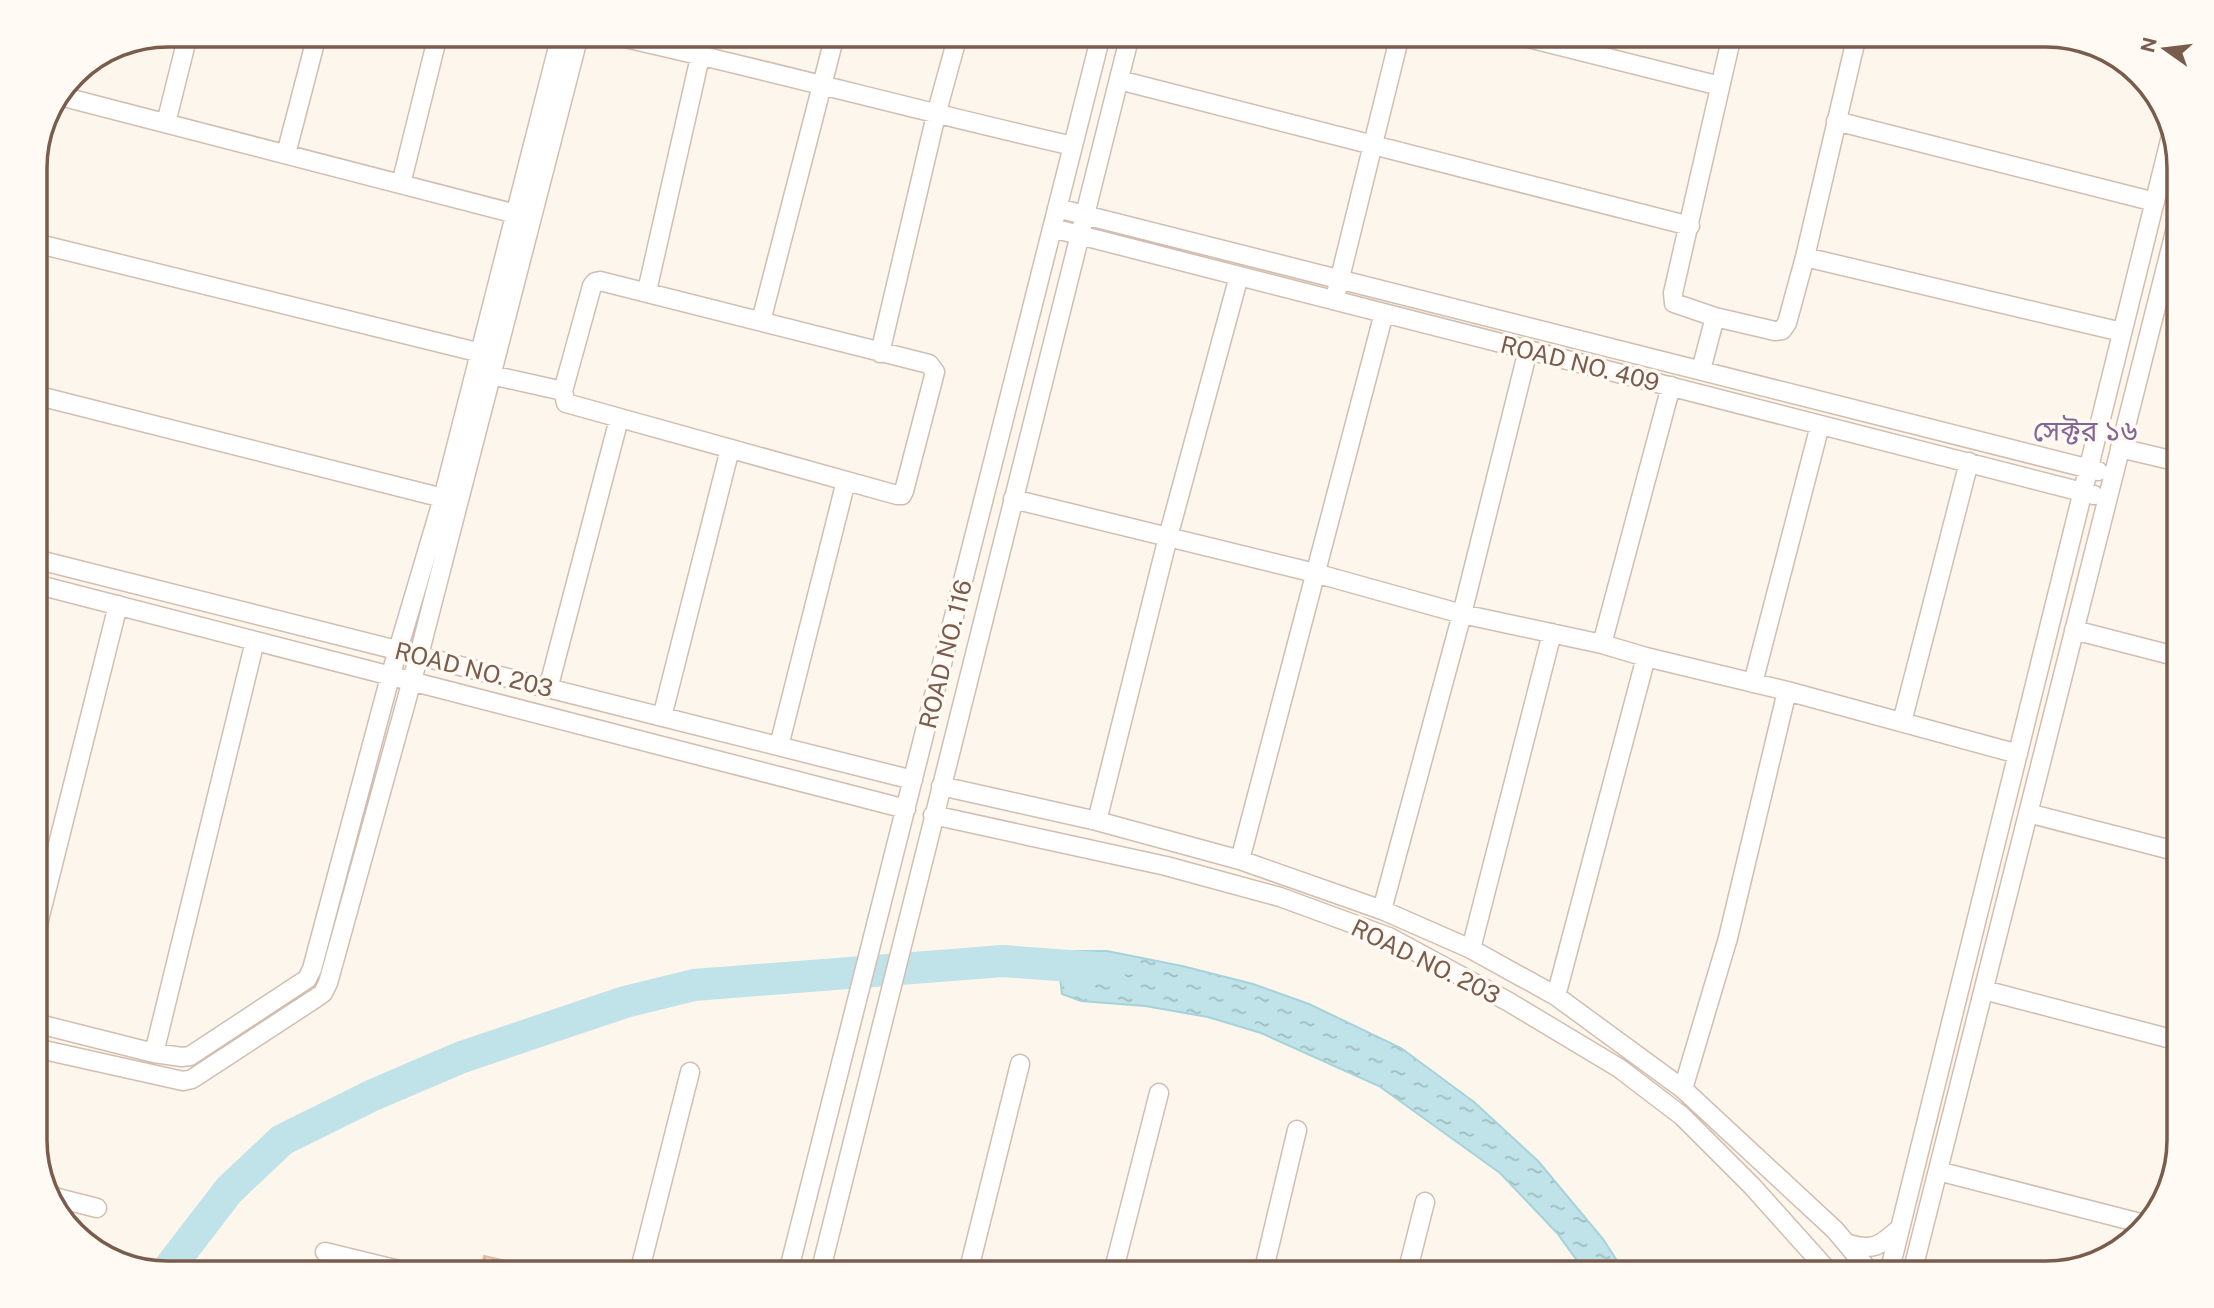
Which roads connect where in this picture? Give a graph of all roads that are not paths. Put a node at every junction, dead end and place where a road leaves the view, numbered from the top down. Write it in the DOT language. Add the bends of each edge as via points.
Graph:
graph roads {
  1 [pos="185,47"];
  2 [pos="314,47"];
  3 [pos="435,47"];
  4 [pos="558,47"];
  5 [pos="576,47"];
  6 [pos="667,47"];
  7 [pos="702,47"];
  8 [pos="832,47"];
  9 [pos="955,47"];
  10 [pos="1098,47"];
  11 [pos="1127,47"];
  12 [pos="1397,47"];
  13 [pos="1564,47"];
  14 [pos="1729,47"];
  15 [pos="1854,47"];
  16 [pos="700,54"];
  17 [pos="1119,80"];
  18 [pos="822,86"];
  19 [pos="1720,86"];
  20 [pos="70,99"];
  21 [pos="936,115"];
  22 [pos="1836,121"];
  23 [pos="166,123"];
  24 [pos="1373,145"];
  25 [pos="1073,146"];
  26 [pos="286,154"];
  27 [pos="2166,158"];
  28 [pos="401,184"];
  29 [pos="2155,202"];
  30 [pos="1057,208"];
  31 [pos="516,214"];
  32 [pos="1085,215"];
  33 [pos="1690,226"];
  34 [pos="1052,228"];
  35 [pos="1080,235"];
  36 [pos="48,246"];
  37 [pos="1805,257"];
  38 [pos="1239,276"];
  39 [pos="1340,279"];
  40 [pos="2166,290"];
  41 [pos="647,291"];
  42 [pos="1335,300"];
  43 [pos="1384,313"];
  44 [pos="1715,317"];
  45 [pos="761,321"];
  46 [pos="2122,332"];
  47 [pos="1528,350"];
  48 [pos="481,353"];
  49 [pos="880,353"];
  50 [pos="1702,370"];
  51 [pos="491,375"];
  52 [pos="1671,386"];
  53 [pos="563,391"];
  54 [pos="48,398"];
  55 [pos="619,419"];
  56 [pos="1820,425"];
  57 [pos="2120,448"];
  58 [pos="730,449"];
  59 [pos="2166,460"];
  60 [pos="1969,463"];
  61 [pos="2089,468"];
  62 [pos="2113,474"];
  63 [pos="846,481"];
  64 [pos="2083,492"];
  65 [pos="443,498"];
  66 [pos="2108,498"];
  67 [pos="1013,499"];
  68 [pos="1168,537"];
  69 [pos="48,562"];
  70 [pos="1315,573"];
  71 [pos="48,587"];
  72 [pos="118,605"];
  73 [pos="1462,614"];
  74 [pos="2074,630"];
  75 [pos="1552,633"];
  76 [pos="255,640"];
  77 [pos="1602,644"];
  78 [pos="399,650"];
  79 [pos="2167,654"];
  80 [pos="419,655"];
  81 [pos="1646,657"];
  82 [pos="390,677"];
  83 [pos="410,681"];
  84 [pos="1753,683"];
  85 [pos="548,689"];
  86 [pos="1787,691"];
  87 [pos="662,717"];
  88 [pos="1902,722"];
  89 [pos="779,746"];
  90 [pos="2018,754"];
  91 [pos="913,780"];
  92 [pos="941,786"];
  93 [pos="906,808"];
  94 [pos="2028,813"];
  95 [pos="933,815"];
  96 [pos="1097,821"];
  97 [pos="2167,849"];
  98 [pos="1240,860"];
  99 [pos="48,884"];
  100 [pos="1382,909"];
  101 [pos="1471,948"];
  102 [pos="1983,990"];
  103 [pos="1556,996"];
  104 [pos="48,1026"];
  105 [pos="2167,1038"];
  106 [pos="48,1051"];
  107 [pos="154,1053"];
  108 [pos="1020,1064"];
  109 [pos="690,1072"];
  110 [pos="1683,1089"];
  111 [pos="1159,1093"];
  112 [pos="1297,1130"];
  113 [pos="1938,1171"];
  114 [pos="64,1200"];
  115 [pos="1425,1202"];
  116 [pos="97,1208"];
  117 [pos="2134,1221"];
  118 [pos="1900,1228"];
  119 [pos="1846,1243"];
  120 [pos="325,1252"];
  121 [pos="362,1261"];
  122 [pos="642,1261"];
  123 [pos="791,1261"];
  124 [pos="823,1261"];
  125 [pos="971,1261"];
  126 [pos="1116,1261"];
  127 [pos="1266,1261"];
  128 [pos="1410,1261"];
  129 [pos="1819,1261"];
  130 [pos="1861,1261"];
  131 [pos="1892,1261"];
  132 [pos="1915,1261"];
  1 -- 23 [label="street"];
  2 -- 26 [label="street"];
  3 -- 28 [label="street"];
  4 -- 31 [label="street"];
  5 -- 51 [label="street"];
  6 -- 16 [label="street"];
  7 -- 16 [label="street"];
  8 -- 18 [label="street"];
  9 -- 21 [label="street"];
  10 -- 25 [label="street, ROAD NO. 116"];
  11 -- 17 [label="street, ROAD NO. 116"];
  12 -- 24 [label="street"];
  13 -- 19 [label="street"];
  14 -- 19 [label="street"];
  15 -- 22 [label="street"];
  16 -- 18 [label="street"];
  16 -- 41 [label="street"];
  17 -- 24 [label="street"];
  17 -- 32 [label="street, ROAD NO. 116"];
  18 -- 21 [label="street"];
  18 -- 45 [label="street"];
  19 -- 33 [label="street"];
  20 -- 23 [label="street"];
  21 -- 25 [label="street"];
  21 -- 49 [label="street"];
  22 -- 29 [label="street"];
  22 -- 37 [label="street"];
  23 -- 26 [label="street"];
  24 -- 33 [label="street"];
  24 -- 39 [label="street"];
  25 -- 30 [label="street, ROAD NO. 116"];
  26 -- 28 [label="street"];
  27 -- 29 [label="street"];
  28 -- 31 [label="street"];
  29 -- 46 [label="street"];
  30 -- 32 [label="street, ROAD NO. 409"];
  30 -- 34 [label="street, ROAD NO. 116"];
  31 -- 48 [label="street"];
  32 -- 35 [label="street, ROAD NO. 116"];
  32 -- 39 [label="street, ROAD NO. 409"];
  33 -- 44 [label="street" via="1674,303"];
  34 -- 35 [label="street, ROAD NO. 409"];
  34 -- 91 [label="street, ROAD NO. 116"];
  35 -- 38 [label="street, ROAD NO. 409"];
  35 -- 67 [label="street, ROAD NO. 116"];
  36 -- 48 [label="street"];
  37 -- 44 [label="street" via="1782,330"];
  37 -- 46 [label="street"];
  38 -- 42 [label="street, ROAD NO. 409"];
  38 -- 68 [label="street"];
  39 -- 42 [label="street"];
  39 -- 50 [label="street, ROAD NO. 409"];
  40 -- 57 [label="street"];
  41 -- 45 [label="street"];
  41 -- 53 [label="street" via="595,282"];
  42 -- 43 [label="street, ROAD NO. 409"];
  43 -- 47 [label="street, ROAD NO. 409"];
  43 -- 70 [label="street"];
  44 -- 50 [label="street"];
  45 -- 49 [label="street"];
  46 -- 61 [label="street"];
  47 -- 52 [label="street, ROAD NO. 409"];
  47 -- 73 [label="street"];
  48 -- 65 [label="street"];
  49 -- 63 [label="street" via="929,364 935,372 906,485 902,495 897,495"];
  50 -- 61 [label="street, ROAD NO. 409"];
  51 -- 53 [label="street"];
  51 -- 80 [label="street"];
  52 -- 56 [label="street, ROAD NO. 409"];
  52 -- 77 [label="street"];
  53 -- 55 [label="street" via="566,403"];
  54 -- 65 [label="street"];
  55 -- 58 [label="street"];
  55 -- 85 [label="street"];
  56 -- 60 [label="street, ROAD NO. 409"];
  56 -- 84 [label="street"];
  57 -- 59 [label="street"];
  57 -- 62 [label="street"];
  58 -- 63 [label="street"];
  58 -- 87 [label="street"];
  60 -- 64 [label="street, ROAD NO. 409"];
  60 -- 88 [label="street"];
  61 -- 62 [label="street, ROAD NO. 409"];
  61 -- 64 [label="street"];
  62 -- 66 [label="street"];
  63 -- 89 [label="street"];
  64 -- 66 [label="street, ROAD NO. 409"];
  64 -- 90 [label="street"];
  65 -- 78 [label="street"];
  66 -- 74 [label="street"];
  67 -- 68 [label="street"];
  67 -- 92 [label="street, ROAD NO. 116"];
  68 -- 70 [label="street"];
  68 -- 96 [label="street"];
  69 -- 78 [label="street, ROAD NO. 203"];
  70 -- 73 [label="street"];
  70 -- 98 [label="street"];
  71 -- 72 [label="street, ROAD NO. 203"];
  72 -- 76 [label="street, ROAD NO. 203"];
  72 -- 99 [label="street"];
  73 -- 75 [label="street"];
  73 -- 100 [label="street"];
  74 -- 79 [label="street"];
  74 -- 94 [label="street"];
  75 -- 77 [label="street"];
  75 -- 101 [label="street"];
  76 -- 82 [label="street, ROAD NO. 203"];
  76 -- 107 [label="street"];
  77 -- 81 [label="street"];
  78 -- 80 [label="street, ROAD NO. 203"];
  78 -- 82 [label="street"];
  80 -- 83 [label="street"];
  80 -- 85 [label="street, ROAD NO. 203"];
  81 -- 84 [label="street"];
  81 -- 103 [label="street"];
  82 -- 83 [label="street, ROAD NO. 203"];
  82 -- 107 [label="street" via="307,979 190,1056"];
  83 -- 93 [label="street, ROAD NO. 203"];
  83 -- 106 [label="street" via="323,993 183,1081"];
  84 -- 86 [label="street"];
  85 -- 87 [label="street, ROAD NO. 203"];
  86 -- 88 [label="street"];
  86 -- 110 [label="street" via="1728,938"];
  87 -- 89 [label="street, ROAD NO. 203"];
  88 -- 90 [label="street"];
  89 -- 91 [label="street, ROAD NO. 203"];
  90 -- 118 [label="street"];
  91 -- 93 [label="street, ROAD NO. 116"];
  92 -- 95 [label="street, ROAD NO. 116"];
  92 -- 96 [label="street"];
  93 -- 123 [label="street, ROAD NO. 116"];
  94 -- 97 [label="street"];
  94 -- 102 [label="street"];
  95 -- 124 [label="street, ROAD NO. 116"];
  95 -- 129 [label="street, ROAD NO. 203" via="1191,872 1280,897 1389,937 1619,1068 1682,1116"];
  96 -- 98 [label="street"];
  98 -- 100 [label="street"];
  100 -- 101 [label="street"];
  101 -- 103 [label="street"];
  102 -- 105 [label="street"];
  102 -- 113 [label="street"];
  103 -- 110 [label="street"];
  104 -- 107 [label="street"];
  108 -- 125 [label="street"];
  109 -- 122 [label="street"];
  110 -- 119 [label="street"];
  111 -- 126 [label="street"];
  112 -- 127 [label="street"];
  113 -- 117 [label="street"];
  113 -- 132 [label="street"];
  114 -- 116 [label="street"];
  115 -- 128 [label="street"];
  118 -- 119 [label="street" via="1877,1247 1863,1249"];
  118 -- 131 [label="street"];
  119 -- 130 [label="street"];
  120 -- 121 [label="street"];
}
